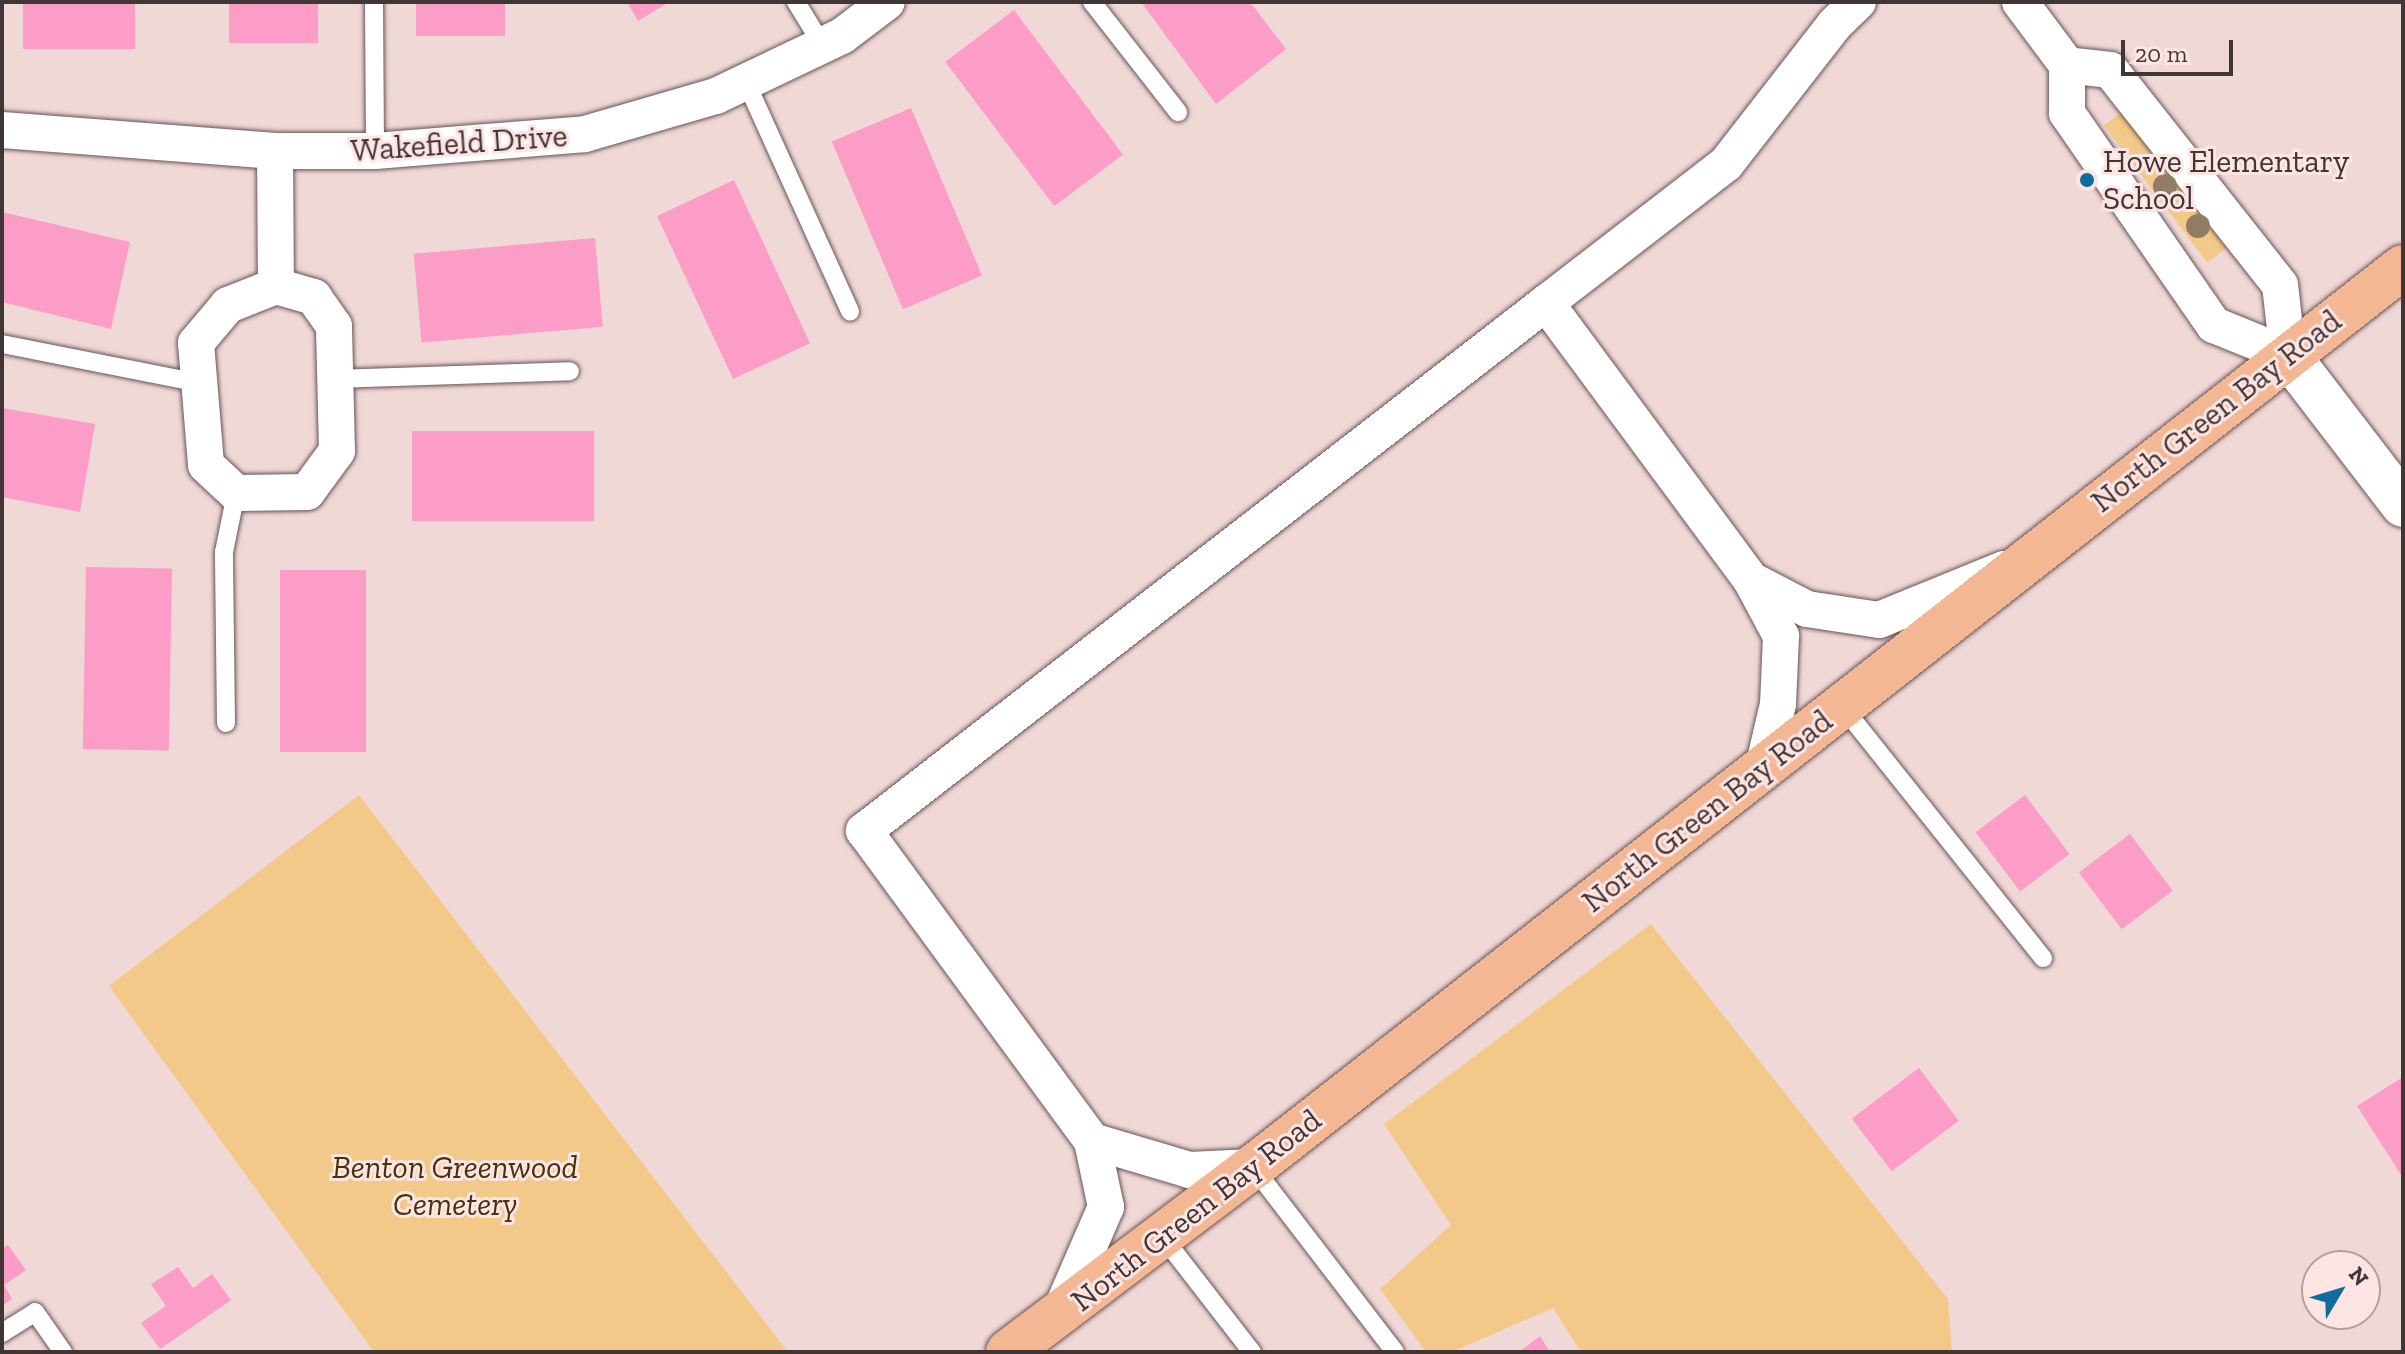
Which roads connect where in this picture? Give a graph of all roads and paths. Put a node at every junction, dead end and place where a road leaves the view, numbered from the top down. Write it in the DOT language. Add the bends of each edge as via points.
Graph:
graph roads {
  1 [pos="374,2"];
  2 [pos="796,2"];
  3 [pos="887,2"];
  4 [pos="1092,2"];
  5 [pos="1858,2"];
  6 [pos="2020,2"];
  7 [pos="823,46"];
  8 [pos="2067,65"];
  9 [pos="746,82"];
  10 [pos="1178,112"];
  11 [pos="2,130"];
  12 [pos="275,151"];
  13 [pos="375,151"];
  14 [pos="2403,267"];
  15 [pos="276,286"];
  16 [pos="1546,303"];
  17 [pos="850,311"];
  18 [pos="2,344"];
  19 [pos="2288,355"];
  20 [pos="570,371"];
  21 [pos="335,379"];
  22 [pos="199,383"];
  23 [pos="236,493"];
  24 [pos="2403,505"];
  25 [pos="2022,561"];
  26 [pos="1751,580"];
  27 [pos="1841,705"];
  28 [pos="226,723"];
  29 [pos="1763,768"];
  30 [pos="2043,958"];
  31 [pos="1092,1141"];
  32 [pos="1253,1167"];
  33 [pos="1162,1236"];
  34 [pos="1059,1315"];
  35 [pos="2,1333"];
  36 [pos="63,1352"];
  37 [pos="1008,1352"];
  38 [pos="1252,1352"];
  39 [pos="1395,1352"];
  1 -- 13 [label="lane"];
  2 -- 7 [label="lane"];
  3 -- 7 [label="street, Wakefield Drive"];
  4 -- 10 [label="lane"];
  5 -- 16 [label="street" via="1726,164"];
  6 -- 8 [label="street"];
  7 -- 9 [label="street, Wakefield Drive"];
  8 -- 19 [label="street" via="2067,113 2214,325"];
  8 -- 19 [label="street" via="2110,70 2280,285"];
  9 -- 13 [label="street, Wakefield Drive" via="716,96 585,134"];
  9 -- 17 [label="lane"];
  11 -- 12 [label="street, Wakefield Drive"];
  12 -- 13 [label="street, Wakefield Drive"];
  12 -- 15 [label="street"];
  14 -- 19 [label="main road, North Green Bay Road"];
  15 -- 21 [label="street" via="314,297 334,326"];
  15 -- 22 [label="street" via="228,305 196,343"];
  16 -- 26 [label="street"];
  16 -- 31 [label="street" via="864,831"];
  18 -- 22 [label="lane"];
  19 -- 24 [label="street"];
  19 -- 25 [label="main road, North Green Bay Road"];
  20 -- 21 [label="lane"];
  21 -- 23 [label="street" via="337,451 307,492"];
  22 -- 23 [label="street" via="206,465"];
  23 -- 28 [label="lane" via="224,552"];
  25 -- 26 [label="street" via="1879,620 1807,609"];
  25 -- 27 [label="main road, North Green Bay Road"];
  26 -- 29 [label="street" via="1781,636 1783,656"];
  27 -- 29 [label="main road, North Green Bay Road"];
  27 -- 30 [label="lane"];
  29 -- 32 [label="main road, North Green Bay Road"];
  31 -- 32 [label="street" via="1189,1170"];
  31 -- 34 [label="street" via="1106,1207"];
  32 -- 33 [label="main road, North Green Bay Road"];
  32 -- 39 [label="lane"];
  33 -- 34 [label="main road, North Green Bay Road"];
  33 -- 38 [label="lane"];
  34 -- 37 [label="main road, North Green Bay Road"];
  35 -- 36 [label="lane" via="35,1312"];
}
